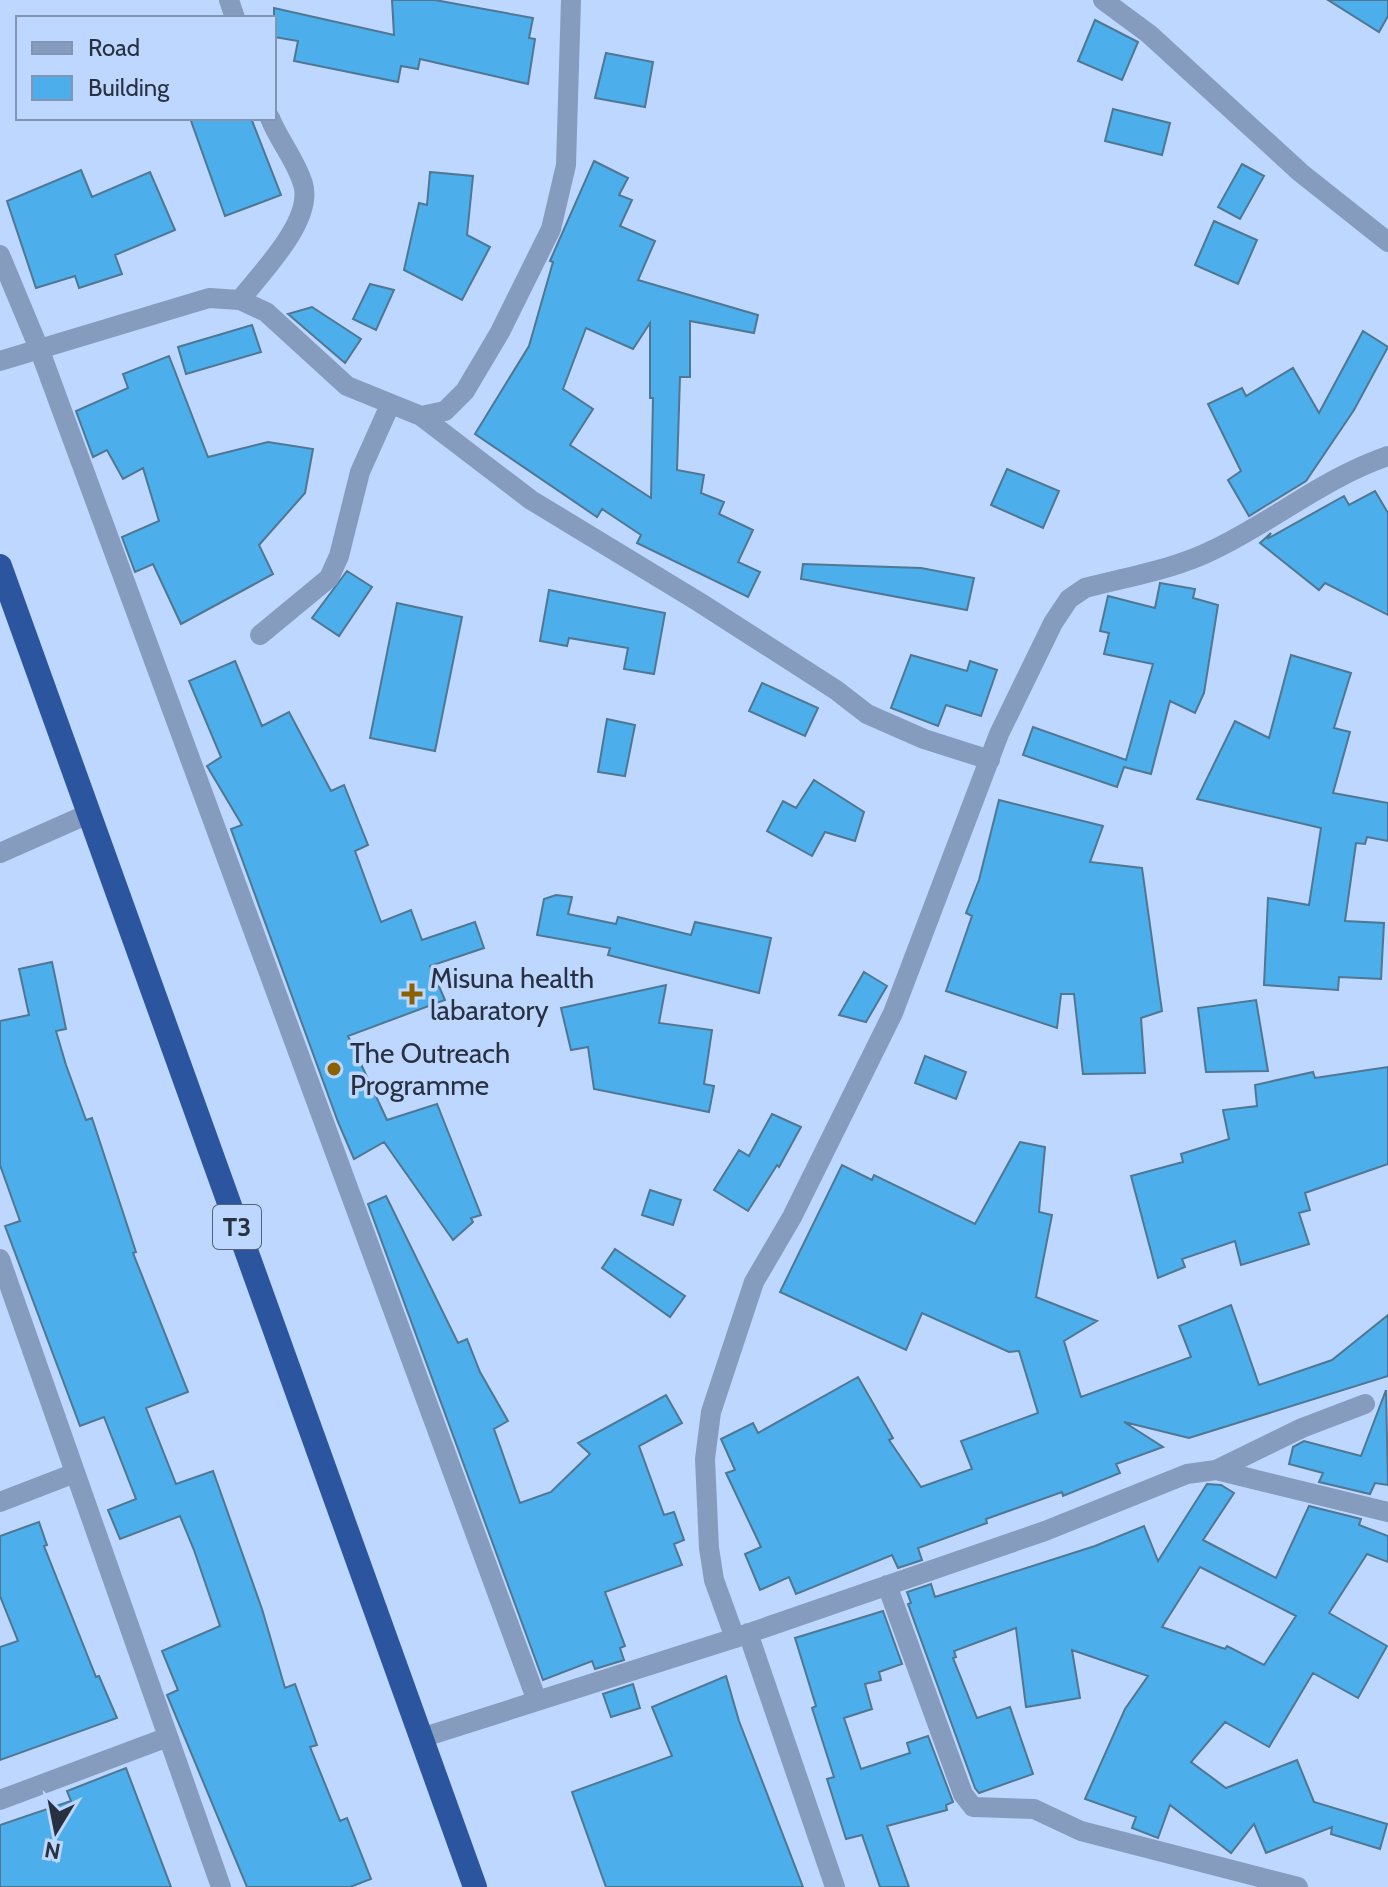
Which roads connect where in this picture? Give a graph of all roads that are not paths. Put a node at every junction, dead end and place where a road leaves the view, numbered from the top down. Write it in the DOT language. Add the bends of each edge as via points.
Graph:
graph roads {
  1 [pos="571,0"];
  2 [pos="1103,0"];
  3 [pos="271,120"];
  4 [pos="1388,242"];
  5 [pos="0,255"];
  6 [pos="240,300"];
  7 [pos="40,351"];
  8 [pos="0,361"];
  9 [pos="390,405"];
  10 [pos="421,416"];
  11 [pos="1388,456"];
  12 [pos="0,566"];
  13 [pos="260,635"];
  14 [pos="990,760"];
  15 [pos="88,814"];
  16 [pos="0,853"];
  17 [pos="0,1259"];
  18 [pos="1365,1404"];
  19 [pos="1216,1470"];
  20 [pos="75,1473"];
  21 [pos="0,1502"];
  22 [pos="1388,1512"];
  23 [pos="887,1585"];
  24 [pos="741,1635"];
  25 [pos="537,1701"];
  26 [pos="168,1737"];
  27 [pos="421,1738"];
  28 [pos="0,1800"];
  29 [pos="221,1887"];
  30 [pos="475,1887"];
  31 [pos="835,1887"];
  32 [pos="1298,1887"];
  1 -- 10 [label="street" via="566,165 551,229 465,391 445,411"];
  2 -- 4 [label="street"];
  3 -- 6 [label="street" via="306,198 301,217"];
  5 -- 7 [label="street"];
  6 -- 7 [label="street" via="209,298"];
  6 -- 9 [label="street" via="266,312 347,386"];
  7 -- 8 [label="street"];
  7 -- 25 [label="street"];
  9 -- 10 [label="street"];
  9 -- 13 [label="street" via="360,472 329,578"];
  10 -- 14 [label="street" via="531,500 699,602 867,714"];
  11 -- 14 [label="street" via="1306,493 1214,550 1077,593 1053,623"];
  12 -- 15 [label="highway, T3"];
  14 -- 24 [label="street" via="893,1013 754,1282 711,1412 705,1459 709,1548 714,1580"];
  15 -- 16 [label="street"];
  15 -- 27 [label="highway, T3"];
  17 -- 20 [label="street"];
  18 -- 19 [label="street"];
  19 -- 22 [label="street"];
  19 -- 23 [label="street" via="1187,1474 1045,1531"];
  20 -- 21 [label="street"];
  20 -- 26 [label="street"];
  23 -- 24 [label="street"];
  23 -- 32 [label="street" via="963,1794 973,1807 1034,1809 1081,1831"];
  24 -- 25 [label="street"];
  24 -- 31 [label="street"];
  25 -- 27 [label="street"];
  26 -- 28 [label="street"];
  26 -- 29 [label="street"];
  27 -- 30 [label="highway, T3"];
}
